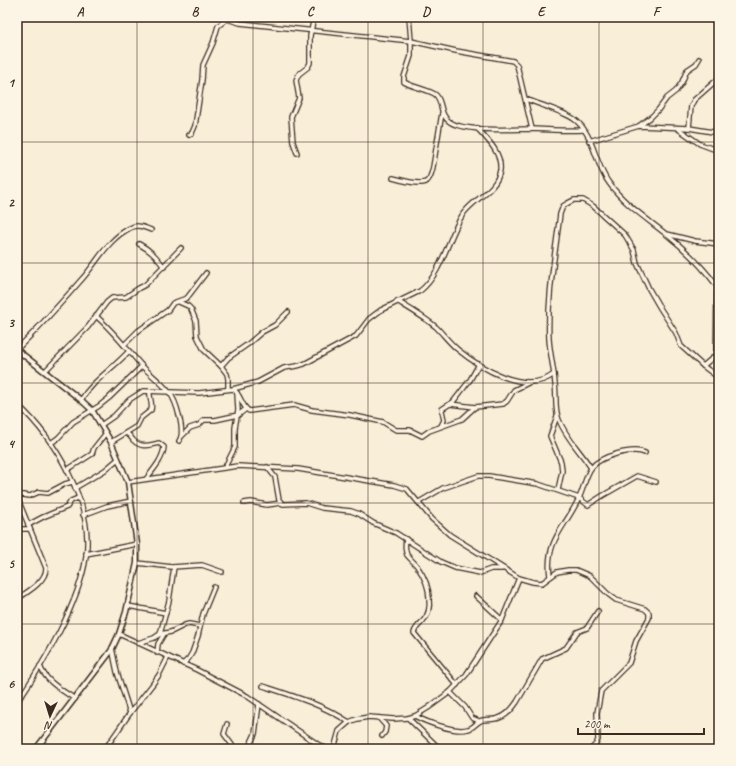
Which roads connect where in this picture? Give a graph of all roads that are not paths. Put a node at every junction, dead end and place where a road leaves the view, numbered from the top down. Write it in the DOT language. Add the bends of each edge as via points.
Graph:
graph roads {
  1 [pos="314,17"];
  2 [pos="409,17"];
  3 [pos="711,17"];
  4 [pos="226,18"];
  5 [pos="716,23"];
  6 [pos="312,31"];
  7 [pos="411,41"];
  8 [pos="699,59"];
  9 [pos="719,78"];
  10 [pos="526,99"];
  11 [pos="442,112"];
  12 [pos="639,126"];
  13 [pos="477,128"];
  14 [pos="676,128"];
  15 [pos="689,128"];
  16 [pos="532,129"];
  17 [pos="584,130"];
  18 [pos="719,133"];
  19 [pos="189,135"];
  20 [pos="589,141"];
  21 [pos="719,152"];
  22 [pos="296,153"];
  23 [pos="393,178"];
  24 [pos="151,230"];
  25 [pos="666,234"];
  26 [pos="139,244"];
  27 [pos="719,244"];
  28 [pos="181,248"];
  29 [pos="164,267"];
  30 [pos="206,273"];
  31 [pos="178,301"];
  32 [pos="397,301"];
  33 [pos="288,312"];
  34 [pos="96,316"];
  35 [pos="124,345"];
  36 [pos="17,350"];
  37 [pos="129,351"];
  38 [pos="479,364"];
  39 [pos="142,366"];
  40 [pos="221,366"];
  41 [pos="703,366"];
  42 [pos="45,371"];
  43 [pos="554,374"];
  44 [pos="719,378"];
  45 [pos="530,382"];
  46 [pos="228,389"];
  47 [pos="235,390"];
  48 [pos="150,391"];
  49 [pos="170,392"];
  50 [pos="81,400"];
  51 [pos="17,404"];
  52 [pos="450,404"];
  53 [pos="475,407"];
  54 [pos="246,409"];
  55 [pos="92,410"];
  56 [pos="238,416"];
  57 [pos="557,416"];
  58 [pos="101,425"];
  59 [pos="440,427"];
  60 [pos="106,433"];
  61 [pos="126,433"];
  62 [pos="111,442"];
  63 [pos="51,443"];
  64 [pos="645,453"];
  65 [pos="118,459"];
  66 [pos="225,467"];
  67 [pos="267,467"];
  68 [pos="591,468"];
  69 [pos="67,470"];
  70 [pos="146,479"];
  71 [pos="72,482"];
  72 [pos="128,482"];
  73 [pos="656,482"];
  74 [pos="75,488"];
  75 [pos="558,490"];
  76 [pos="78,498"];
  77 [pos="579,498"];
  78 [pos="17,499"];
  79 [pos="131,501"];
  80 [pos="419,502"];
  81 [pos="244,503"];
  82 [pos="281,503"];
  83 [pos="83,516"];
  84 [pos="29,527"];
  85 [pos="17,529"];
  86 [pos="406,539"];
  87 [pos="137,544"];
  88 [pos="86,554"];
  89 [pos="137,563"];
  90 [pos="174,567"];
  91 [pos="503,569"];
  92 [pos="222,572"];
  93 [pos="550,576"];
  94 [pos="519,578"];
  95 [pos="214,587"];
  96 [pos="476,596"];
  97 [pos="17,598"];
  98 [pos="128,606"];
  99 [pos="598,611"];
  100 [pos="166,613"];
  101 [pos="502,620"];
  102 [pos="200,626"];
  103 [pos="119,634"];
  104 [pos="162,634"];
  105 [pos="138,643"];
  106 [pos="112,648"];
  107 [pos="158,652"];
  108 [pos="168,657"];
  109 [pos="183,664"];
  110 [pos="40,666"];
  111 [pos="457,685"];
  112 [pos="263,686"];
  113 [pos="450,692"];
  114 [pos="19,696"];
  115 [pos="75,699"];
  116 [pos="17,702"];
  117 [pos="259,704"];
  118 [pos="130,713"];
  119 [pos="415,716"];
  120 [pos="379,718"];
  121 [pos="408,718"];
  122 [pos="479,721"];
  123 [pos="349,722"];
  124 [pos="227,724"];
  125 [pos="382,736"];
  126 [pos="36,749"];
  127 [pos="105,749"];
  128 [pos="235,749"];
  129 [pos="248,749"];
  130 [pos="327,749"];
  131 [pos="334,749"];
  132 [pos="440,749"];
  133 [pos="591,749"];
  1 -- 6 [label="street"];
  2 -- 7 [label="street"];
  3 -- 5 [label="street"];
  4 -- 6 [label="street" via="240,23"];
  4 -- 19 [label="street" via="218,26 203,65 195,130"];
  6 -- 7 [label="street"];
  6 -- 22 [label="street" via="310,63 297,76 299,98 291,117"];
  7 -- 10 [label="street" via="513,61 517,65"];
  7 -- 11 [label="street" via="411,56 404,82 435,94"];
  8 -- 12 [label="street" via="687,70 676,91"];
  9 -- 15 [label="street" via="694,100"];
  10 -- 16 [label="street"];
  10 -- 17 [label="street" via="574,120"];
  11 -- 13 [label="street" via="454,124"];
  11 -- 23 [label="street" via="433,166 427,181 414,182"];
  12 -- 14 [label="street"];
  12 -- 20 [label="street"];
  13 -- 16 [label="street"];
  13 -- 32 [label="street" via="498,155 498,178 464,213 430,282 420,291"];
  14 -- 15 [label="street"];
  14 -- 21 [label="street"];
  15 -- 18 [label="street"];
  16 -- 17 [label="street"];
  17 -- 20 [label="street"];
  20 -- 25 [label="street" via="609,184 624,201"];
  24 -- 36 [label="street" via="135,226 107,246 84,277"];
  25 -- 27 [label="street"];
  25 -- 41 [label="street" via="691,255 717,286 716,355"];
  26 -- 29 [label="street" via="154,254"];
  28 -- 29 [label="street"];
  29 -- 34 [label="street" via="145,285 126,297 112,298"];
  30 -- 31 [label="street" via="187,298"];
  31 -- 35 [label="street" via="138,331"];
  31 -- 40 [label="street" via="191,309 196,321 196,336 204,350"];
  32 -- 38 [label="street" via="430,323 456,348"];
  32 -- 47 [label="street" via="373,316 356,336 338,346 304,364 284,368 258,382"];
  33 -- 40 [label="street"];
  34 -- 35 [label="street"];
  34 -- 42 [label="street"];
  35 -- 37 [label="street"];
  36 -- 42 [label="street"];
  37 -- 39 [label="street"];
  37 -- 50 [label="street" via="94,383"];
  38 -- 45 [label="street" via="501,377"];
  38 -- 52 [label="street" via="470,380"];
  39 -- 49 [label="street"];
  39 -- 55 [label="street" via="109,398"];
  40 -- 46 [label="street" via="228,379"];
  41 -- 43 [label="street" via="681,346 676,332 649,289 634,250 624,235 593,206 583,200 574,200 563,206 560,214 551,291 549,340"];
  41 -- 44 [label="street"];
  42 -- 50 [label="street"];
  43 -- 45 [label="street" via="548,379"];
  43 -- 57 [label="street"];
  45 -- 53 [label="street" via="514,390 503,404"];
  46 -- 47 [label="street"];
  46 -- 49 [label="street" via="208,393"];
  47 -- 54 [label="street"];
  47 -- 56 [label="street"];
  48 -- 49 [label="street"];
  48 -- 58 [label="street" via="143,391"];
  48 -- 61 [label="street" via="151,410 141,418 137,426"];
  49 -- 56 [label="street" via="180,419 180,439 187,430 204,420"];
  50 -- 55 [label="street"];
  51 -- 63 [label="street"];
  52 -- 53 [label="street"];
  52 -- 59 [label="street" via="442,410 444,420"];
  53 -- 59 [label="street" via="462,418"];
  54 -- 56 [label="street"];
  54 -- 59 [label="street" via="253,411 294,405 383,422 396,430 410,430 422,436"];
  55 -- 58 [label="street"];
  55 -- 63 [label="street" via="73,422"];
  56 -- 66 [label="street" via="235,447"];
  57 -- 68 [label="street" via="565,432"];
  57 -- 75 [label="street" via="550,436 561,462"];
  58 -- 60 [label="street"];
  60 -- 62 [label="street"];
  60 -- 69 [label="street" via="93,453"];
  61 -- 62 [label="street"];
  61 -- 70 [label="street" via="142,445 159,443 164,447 162,455"];
  62 -- 65 [label="street"];
  63 -- 69 [label="street"];
  64 -- 68 [label="street" via="640,450 623,452 596,463"];
  65 -- 72 [label="street"];
  65 -- 74 [label="street"];
  66 -- 67 [label="street"];
  66 -- 70 [label="street"];
  67 -- 80 [label="street" via="319,472 394,485 407,489"];
  67 -- 82 [label="street" via="275,477"];
  68 -- 77 [label="street"];
  69 -- 71 [label="street"];
  70 -- 72 [label="street"];
  71 -- 74 [label="street"];
  71 -- 78 [label="street" via="48,493 39,492 30,496 23,494"];
  72 -- 79 [label="street"];
  73 -- 77 [label="street" via="636,476 589,505"];
  74 -- 76 [label="street"];
  75 -- 77 [label="street"];
  75 -- 80 [label="street" via="538,484 484,476 443,488"];
  76 -- 83 [label="street"];
  76 -- 84 [label="street" via="71,501 67,507 43,516"];
  77 -- 93 [label="street" via="554,539"];
  78 -- 84 [label="street"];
  79 -- 83 [label="street" via="108,506"];
  79 -- 87 [label="street"];
  80 -- 91 [label="street" via="443,529"];
  81 -- 82 [label="street"];
  82 -- 86 [label="street" via="301,503 350,511"];
  83 -- 88 [label="street"];
  84 -- 85 [label="street"];
  84 -- 97 [label="street" via="43,558 46,572 35,585"];
  86 -- 91 [label="street" via="441,562 460,569 480,573 491,569"];
  86 -- 111 [label="street" via="407,554 425,580 430,598 428,612 414,633"];
  87 -- 88 [label="street"];
  87 -- 89 [label="street"];
  88 -- 110 [label="street" via="75,596 51,649"];
  89 -- 90 [label="street"];
  89 -- 98 [label="street"];
  90 -- 92 [label="street" via="202,565"];
  90 -- 100 [label="street"];
  91 -- 94 [label="street"];
  93 -- 94 [label="street" via="542,583"];
  93 -- 133 [label="street" via="563,570 576,570 590,576 612,598 645,609 649,613 629,663 601,690 597,713 598,740"];
  94 -- 101 [label="street"];
  95 -- 102 [label="street"];
  96 -- 101 [label="street"];
  98 -- 100 [label="street"];
  98 -- 103 [label="street"];
  99 -- 122 [label="street" via="587,628 577,632 566,648 542,659 509,712 498,719"];
  100 -- 104 [label="street"];
  101 -- 111 [label="street"];
  102 -- 104 [label="street" via="185,625"];
  102 -- 109 [label="street" via="192,653"];
  103 -- 105 [label="street"];
  103 -- 106 [label="street"];
  104 -- 105 [label="street"];
  104 -- 107 [label="street"];
  105 -- 107 [label="street"];
  106 -- 115 [label="street"];
  106 -- 118 [label="street"];
  107 -- 108 [label="street"];
  108 -- 109 [label="street"];
  108 -- 118 [label="street" via="159,675"];
  109 -- 117 [label="street"];
  110 -- 114 [label="street"];
  110 -- 115 [label="street" via="45,677"];
  111 -- 113 [label="street"];
  112 -- 123 [label="street" via="323,706"];
  113 -- 119 [label="street"];
  113 -- 122 [label="street" via="465,706 470,716"];
  114 -- 116 [label="street"];
  115 -- 126 [label="street"];
  117 -- 129 [label="street" via="255,734"];
  117 -- 130 [label="street"];
  118 -- 127 [label="street"];
  119 -- 121 [label="street"];
  119 -- 122 [label="street" via="437,725 462,730 469,729"];
  120 -- 121 [label="street"];
  120 -- 123 [label="street" via="363,718"];
  120 -- 125 [label="street" via="386,726"];
  121 -- 132 [label="street"];
  123 -- 131 [label="street" via="340,731"];
  124 -- 128 [label="street" via="224,734"];
}
